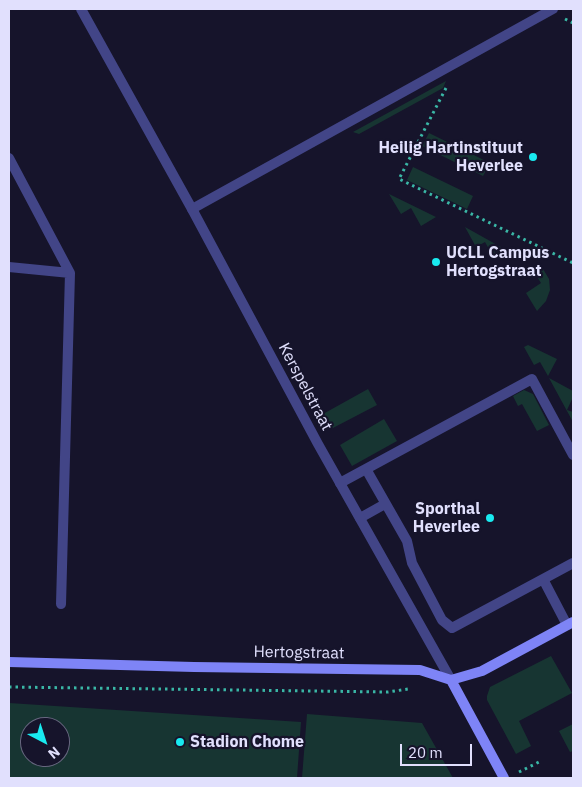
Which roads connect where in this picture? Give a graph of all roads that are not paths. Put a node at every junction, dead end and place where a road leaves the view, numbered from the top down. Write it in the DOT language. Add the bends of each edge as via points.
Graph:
graph roads {
  1 [pos="81,9"];
  2 [pos="553,9"];
  3 [pos="9,158"];
  4 [pos="192,209"];
  5 [pos="9,267"];
  6 [pos="70,273"];
  7 [pos="573,456"];
  8 [pos="366,469"];
  9 [pos="340,483"];
  10 [pos="385,504"];
  11 [pos="360,518"];
  12 [pos="573,563"];
  13 [pos="543,579"];
  14 [pos="61,604"];
  15 [pos="570,623"];
  16 [pos="9,662"];
  17 [pos="451,680"];
  18 [pos="504,778"];
  1 -- 4 [label="street, Kerspelstraat"];
  2 -- 4 [label="street"];
  3 -- 6 [label="street"];
  4 -- 9 [label="street, Kerspelstraat"];
  5 -- 6 [label="street"];
  6 -- 14 [label="street"];
  7 -- 8 [label="street" via="532,379"];
  8 -- 9 [label="street"];
  8 -- 10 [label="street"];
  9 -- 11 [label="street, Kerspelstraat"];
  10 -- 11 [label="street"];
  10 -- 13 [label="street" via="407,541 412,563 442,620 452,628"];
  11 -- 17 [label="street, Kerspelstraat"];
  12 -- 13 [label="street"];
  13 -- 15 [label="street"];
  15 -- 17 [label="street" via="482,671"];
  16 -- 17 [label="street, Hertogstraat" via="420,670"];
  17 -- 18 [label="street, Kerspelstraat"];
}
